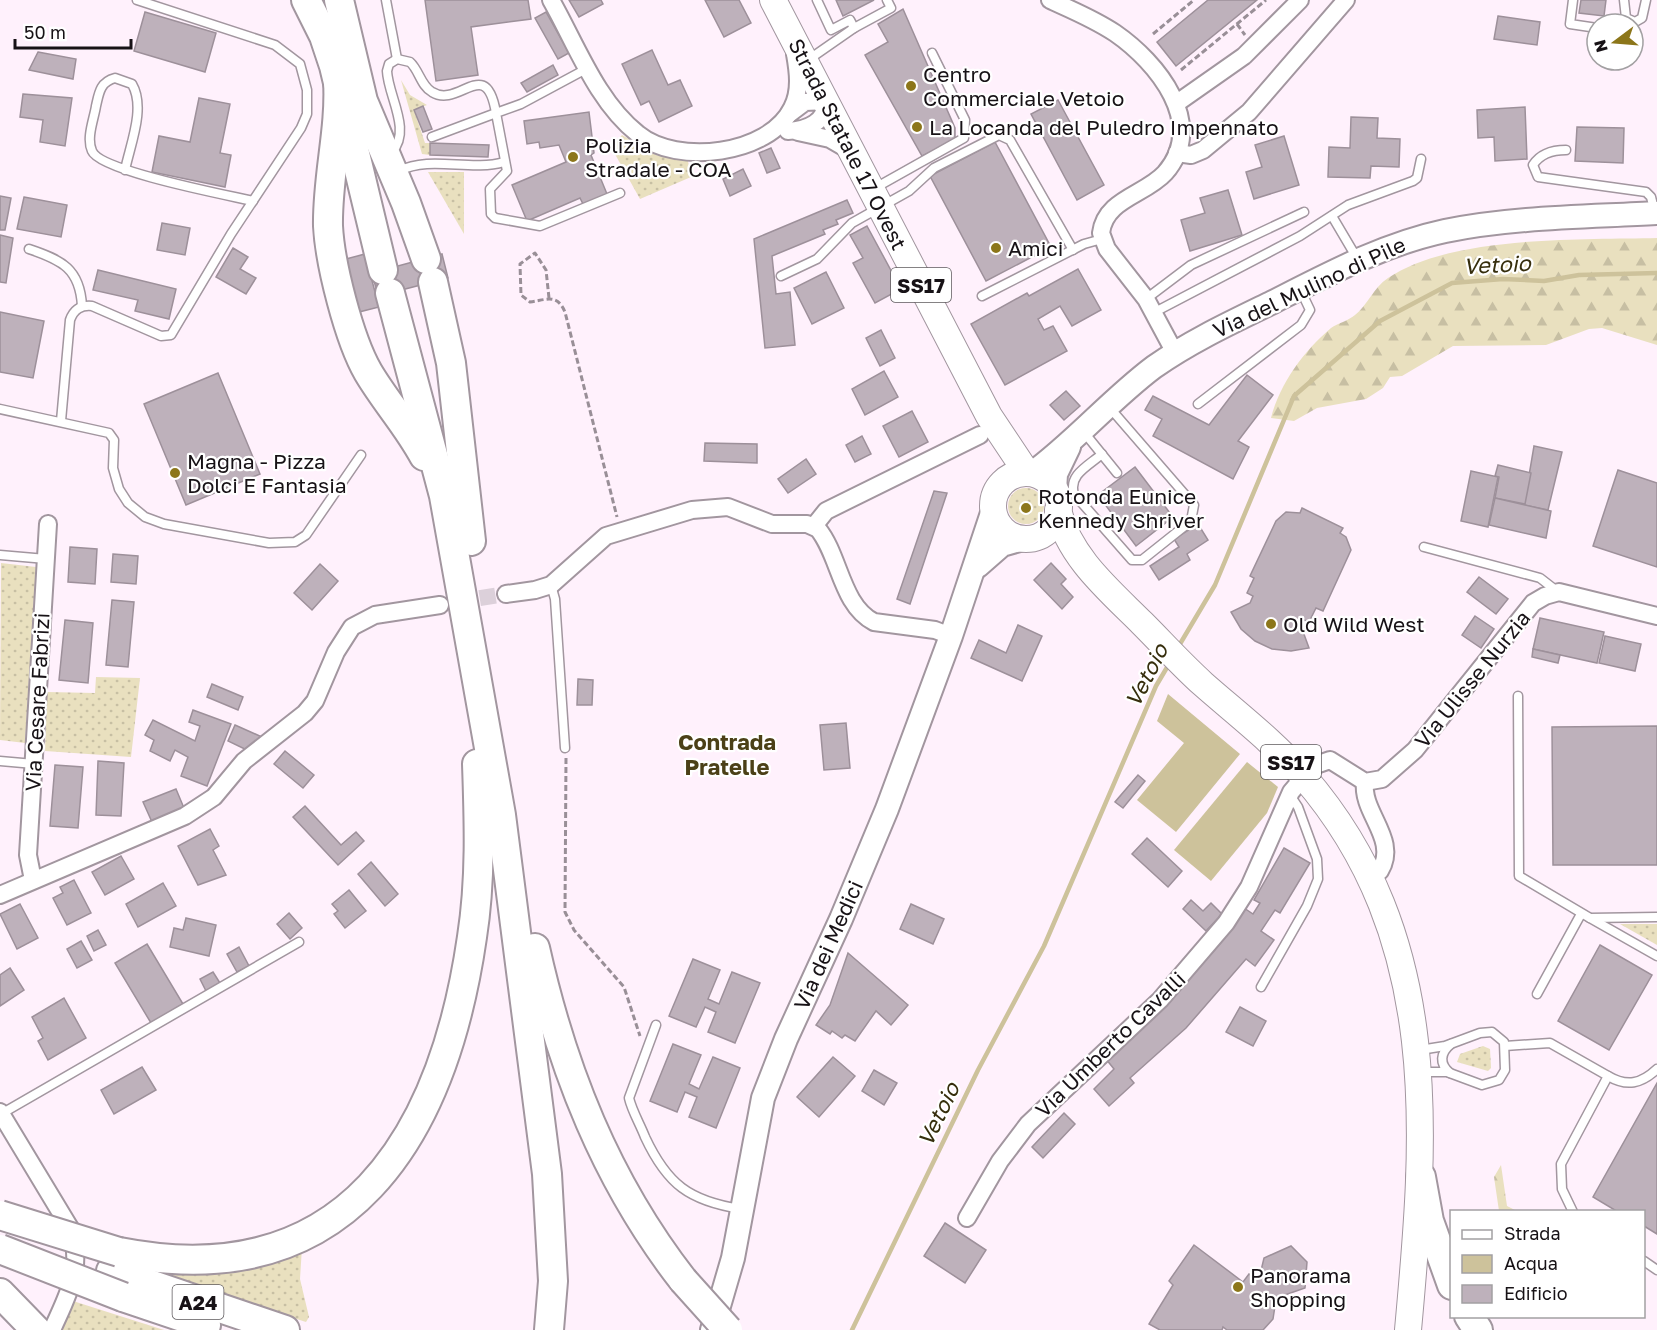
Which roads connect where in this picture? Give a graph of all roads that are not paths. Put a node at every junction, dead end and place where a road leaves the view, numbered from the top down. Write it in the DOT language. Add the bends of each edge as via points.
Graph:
graph roads {
  1 [pos="137,0"];
  2 [pos="306,0"];
  3 [pos="339,0"];
  4 [pos="386,0"];
  5 [pos="551,0"];
  6 [pos="773,0"];
  7 [pos="817,0"];
  8 [pos="887,0"];
  9 [pos="1050,0"];
  10 [pos="1300,0"];
  11 [pos="1346,0"];
  12 [pos="1573,0"];
  13 [pos="1624,0"];
  14 [pos="1646,0"];
  15 [pos="1086,7"];
  16 [pos="1585,26"];
  17 [pos="854,28"];
  18 [pos="793,37"];
  19 [pos="932,53"];
  20 [pos="397,58"];
  21 [pos="806,62"];
  22 [pos="589,68"];
  23 [pos="338,80"];
  24 [pos="827,101"];
  25 [pos="1177,103"];
  26 [pos="496,113"];
  27 [pos="789,114"];
  28 [pos="788,131"];
  29 [pos="432,136"];
  30 [pos="762,136"];
  31 [pos="1566,150"];
  32 [pos="1177,153"];
  33 [pos="854,154"];
  34 [pos="1421,159"];
  35 [pos="504,162"];
  36 [pos="390,165"];
  37 [pos="124,170"];
  38 [pos="620,193"];
  39 [pos="876,198"];
  40 [pos="252,201"];
  41 [pos="1304,212"];
  42 [pos="1656,213"];
  43 [pos="1332,216"];
  44 [pos="1102,240"];
  45 [pos="29,249"];
  46 [pos="1073,250"];
  47 [pos="1359,260"];
  48 [pos="781,276"];
  49 [pos="1300,288"];
  50 [pos="982,296"];
  51 [pos="82,306"];
  52 [pos="1149,306"];
  53 [pos="1174,353"];
  54 [pos="1198,404"];
  55 [pos="1108,405"];
  56 [pos="0,409"];
  57 [pos="60,422"];
  58 [pos="985,425"];
  59 [pos="1077,437"];
  60 [pos="1102,454"];
  61 [pos="361,455"];
  62 [pos="1117,473"];
  63 [pos="1029,474"];
  64 [pos="995,500"];
  65 [pos="1056,500"];
  66 [pos="48,524"];
  67 [pos="814,526"];
  68 [pos="450,527"];
  69 [pos="1027,539"];
  70 [pos="1424,547"];
  71 [pos="0,555"];
  72 [pos="46,559"];
  73 [pos="975,569"];
  74 [pos="1094,574"];
  75 [pos="551,585"];
  76 [pos="1558,592"];
  77 [pos="506,594"];
  78 [pos="440,605"];
  79 [pos="1657,616"];
  80 [pos="475,622"];
  81 [pos="951,636"];
  82 [pos="1518,696"];
  83 [pos="565,748"];
  84 [pos="0,761"];
  85 [pos="34,764"];
  86 [pos="1365,782"];
  87 [pos="1297,786"];
  88 [pos="33,880"];
  89 [pos="1372,886"];
  90 [pos="0,895"];
  91 [pos="1585,916"];
  92 [pos="1657,917"];
  93 [pos="299,942"];
  94 [pos="1657,956"];
  95 [pos="1261,987"];
  96 [pos="1537,994"];
  97 [pos="656,1025"];
  98 [pos="1451,1044"];
  99 [pos="1505,1046"];
  100 [pos="1413,1061"];
  101 [pos="1657,1069"];
  102 [pos="1451,1073"];
  103 [pos="1608,1076"];
  104 [pos="1,1113"];
  105 [pos="1421,1177"];
  106 [pos="742,1209"];
  107 [pos="1572,1210"];
  108 [pos="0,1215"];
  109 [pos="967,1218"];
  110 [pos="0,1229"];
  111 [pos="0,1249"];
  112 [pos="115,1261"];
  113 [pos="1450,1279"];
  114 [pos="0,1293"];
  115 [pos="1469,1318"];
  116 [pos="36,1330"];
  117 [pos="52,1330"];
  118 [pos="220,1330"];
  119 [pos="285,1330"];
  120 [pos="549,1330"];
  121 [pos="712,1330"];
  122 [pos="728,1330"];
  123 [pos="1394,1330"];
  124 [pos="1408,1330"];
  125 [pos="1478,1330"];
  1 -- 40 [label="lane" via="261,39 286,51 300,64 308,90 304,121"];
  2 -- 23 [label="highway" via="324,36"];
  3 -- 36 [label="highway" via="359,89"];
  4 -- 20 [label="lane"];
  5 -- 22 [label="street"];
  6 -- 18 [label="main road, Strada Statale 17 Ovest / SS17"];
  7 -- 17 [label="lane" via="831,30 850,20"];
  8 -- 17 [label="lane" via="891,8"];
  9 -- 15 [label="street"];
  10 -- 25 [label="street" via="1244,56"];
  11 -- 32 [label="street" via="1242,119 1197,154"];
  12 -- 16 [label="lane" via="1570,24"];
  13 -- 14 [label="lane" via="1626,18 1635,22 1642,18"];
  15 -- 25 [label="street" via="1130,45"];
  17 -- 21 [label="lane"];
  18 -- 21 [label="main road, Strada Statale 17 Ovest / SS17"];
  18 -- 27 [label="street" via="798,88"];
  19 -- 39 [label="lane" via="965,120 964,138"];
  20 -- 26 [label="lane" via="410,62 428,89 436,94 486,87 493,95"];
  20 -- 36 [label="lane" via="389,64 387,73 400,132"];
  21 -- 24 [label="main road, Strada Statale 17 Ovest / SS17"];
  22 -- 26 [label="lane"];
  22 -- 30 [label="street" via="623,120 656,145 698,153"];
  23 -- 68 [label="highway"];
  23 -- 68 [label="highway" via="329,205 333,259 360,356 419,447"];
  24 -- 27 [label="street" via="803,103"];
  24 -- 28 [label="street" via="818,122"];
  24 -- 33 [label="main road, Strada Statale 17 Ovest / SS17"];
  25 -- 32 [label="street" via="1182,124"];
  26 -- 29 [label="lane"];
  26 -- 35 [label="lane"];
  27 -- 30 [label="street" via="776,129"];
  28 -- 30 [label="street"];
  28 -- 33 [label="street" via="830,139"];
  31 -- 42 [label="lane" via="1537,160 1533,165 1538,177 1646,192"];
  32 -- 44 [label="street" via="1164,174 1108,213 1102,225"];
  33 -- 39 [label="main road, Strada Statale 17 Ovest / SS17"];
  34 -- 43 [label="lane" via="1413,181 1348,205"];
  35 -- 36 [label="lane" via="488,166"];
  35 -- 38 [label="lane" via="506,173 490,189 491,214 495,218 538,226"];
  36 -- 80 [label="highway" via="429,270 451,363"];
  37 -- 37 [label="lane" via="100,160 90,144 100,91 105,82 115,78 132,84 137,97"];
  37 -- 40 [label="lane"];
  39 -- 46 [label="lane" via="917,186 934,168 995,136 1004,136 1010,140"];
  39 -- 48 [label="lane" via="817,259"];
  39 -- 58 [label="main road, Strada Statale 17 Ovest / SS17"];
  40 -- 51 [label="lane" via="169,336 96,307"];
  41 -- 52 [label="lane" via="1191,265"];
  42 -- 47 [label="street, Via del Mulino di Pile" via="1467,228 1416,238"];
  43 -- 47 [label="lane"];
  43 -- 52 [label="lane" via="1300,236"];
  44 -- 46 [label="lane"];
  44 -- 52 [label="street"];
  45 -- 51 [label="lane" via="67,267 81,289"];
  46 -- 50 [label="lane"];
  47 -- 49 [label="street, Via del Mulino di Pile"];
  49 -- 53 [label="street, Via del Mulino di Pile"];
  49 -- 54 [label="lane" via="1310,310 1301,325"];
  51 -- 57 [label="lane" via="70,320"];
  52 -- 53 [label="street"];
  53 -- 55 [label="street, Via del Mulino di Pile"];
  55 -- 59 [label="street, Via del Mulino di Pile"];
  55 -- 60 [label="lane" via="1194,505 1191,521 1142,560 1132,560 1074,494 1073,478"];
  56 -- 57 [label="lane"];
  57 -- 61 [label="lane" via="102,430 112,436 117,483 128,503 145,517 164,524 275,543 295,542 306,535"];
  58 -- 63 [label="main road, Strada Statale 17 Ovest / SS17"];
  58 -- 64 [label="main road, Strada Statale 17 Ovest / SS17" via="999,465"];
  58 -- 67 [label="street" via="826,511"];
  59 -- 60 [label="lane"];
  59 -- 63 [label="street, Via del Mulino di Pile"];
  59 -- 65 [label="street, Via del Mulino di Pile" via="1056,474"];
  60 -- 62 [label="lane"];
  63 -- 64 [label="main road" via="1011,477"];
  63 -- 65 [label="main road, SS17" via="1044,479"];
  64 -- 69 [label="main road, SS17" via="1003,530"];
  64 -- 73 [label="street, Via dei Medici"];
  65 -- 69 [label="main road" via="1050,529"];
  65 -- 74 [label="main road, SS17" via="1068,538"];
  66 -- 72 [label="street, Via Cesare Fabrizi"];
  67 -- 75 [label="street" via="772,524 739,509 692,510 620,531 595,543"];
  67 -- 81 [label="street" via="822,533 853,602 866,618"];
  68 -- 80 [label="highway"];
  69 -- 73 [label="street, Via dei Medici" via="993,550"];
  69 -- 74 [label="main road, SS17" via="1059,550"];
  70 -- 76 [label="lane" via="1540,578"];
  71 -- 72 [label="lane"];
  72 -- 85 [label="street, Via Cesare Fabrizi"];
  73 -- 81 [label="street, Via dei Medici"];
  74 -- 87 [label="main road, SS17" via="1186,669 1279,750"];
  75 -- 77 [label="street"];
  75 -- 83 [label="lane"];
  76 -- 79 [label="street"];
  76 -- 86 [label="street, Via Ulisse Nurzia" via="1533,603 1400,765 1382,779"];
  78 -- 88 [label="street" via="375,615 352,627 305,713 243,761 226,784 201,806"];
  80 -- 112 [label="highway" via="478,866 472,936 452,1033 438,1075 401,1149 378,1181 346,1209 296,1241 234,1258 148,1257"];
  80 -- 120 [label="highway" via="547,1174 553,1281"];
  80 -- 122 [label="highway, bridge" via="532,938 554,1025 584,1111 618,1182 658,1248"];
  81 -- 106 [label="street, Via dei Medici" via="887,809 769,1081 756,1124"];
  82 -- 91 [label="lane" via="1519,876"];
  84 -- 85 [label="lane"];
  85 -- 88 [label="street, Via Cesare Fabrizi" via="28,855"];
  86 -- 87 [label="street" via="1330,760 1313,766"];
  86 -- 89 [label="street" via="1366,801 1382,832 1385,856"];
  87 -- 89 [label="main road, SS17" via="1340,826"];
  87 -- 95 [label="lane" via="1298,807 1315,854 1318,879"];
  87 -- 109 [label="street, Via Umberto Cavalli" via="1250,887 1226,923 1160,1000 1028,1124 1000,1161"];
  88 -- 90 [label="street"];
  89 -- 100 [label="main road" via="1395,971"];
  91 -- 92 [label="lane"];
  91 -- 94 [label="lane"];
  91 -- 96 [label="lane"];
  93 -- 104 [label="lane"];
  97 -- 106 [label="lane" via="629,1098 655,1158 685,1191 707,1202"];
  98 -- 99 [label="lane" via="1486,1032 1497,1034"];
  98 -- 100 [label="lane"];
  98 -- 102 [label="lane" via="1442,1058 1443,1066"];
  99 -- 102 [label="lane" via="1504,1070 1494,1083 1476,1084"];
  99 -- 103 [label="lane" via="1550,1042"];
  100 -- 102 [label="lane"];
  100 -- 105 [label="main road"];
  100 -- 123 [label="main road"];
  101 -- 103 [label="lane" via="1631,1084"];
  103 -- 107 [label="lane" via="1561,1164 1562,1189"];
  104 -- 117 [label="street" via="70,1228 77,1247 71,1287"];
  105 -- 113 [label="highway" via="1429,1221"];
  105 -- 124 [label="main road"];
  106 -- 121 [label="street, Via dei Medici" via="733,1258"];
  108 -- 112 [label="highway, bridge"];
  110 -- 112 [label="highway, A24"];
  111 -- 118 [label="highway, A24, bridge"];
  112 -- 119 [label="highway, A24"];
  114 -- 116 [label="highway"];
  115 -- 125 [label="highway"];
}
